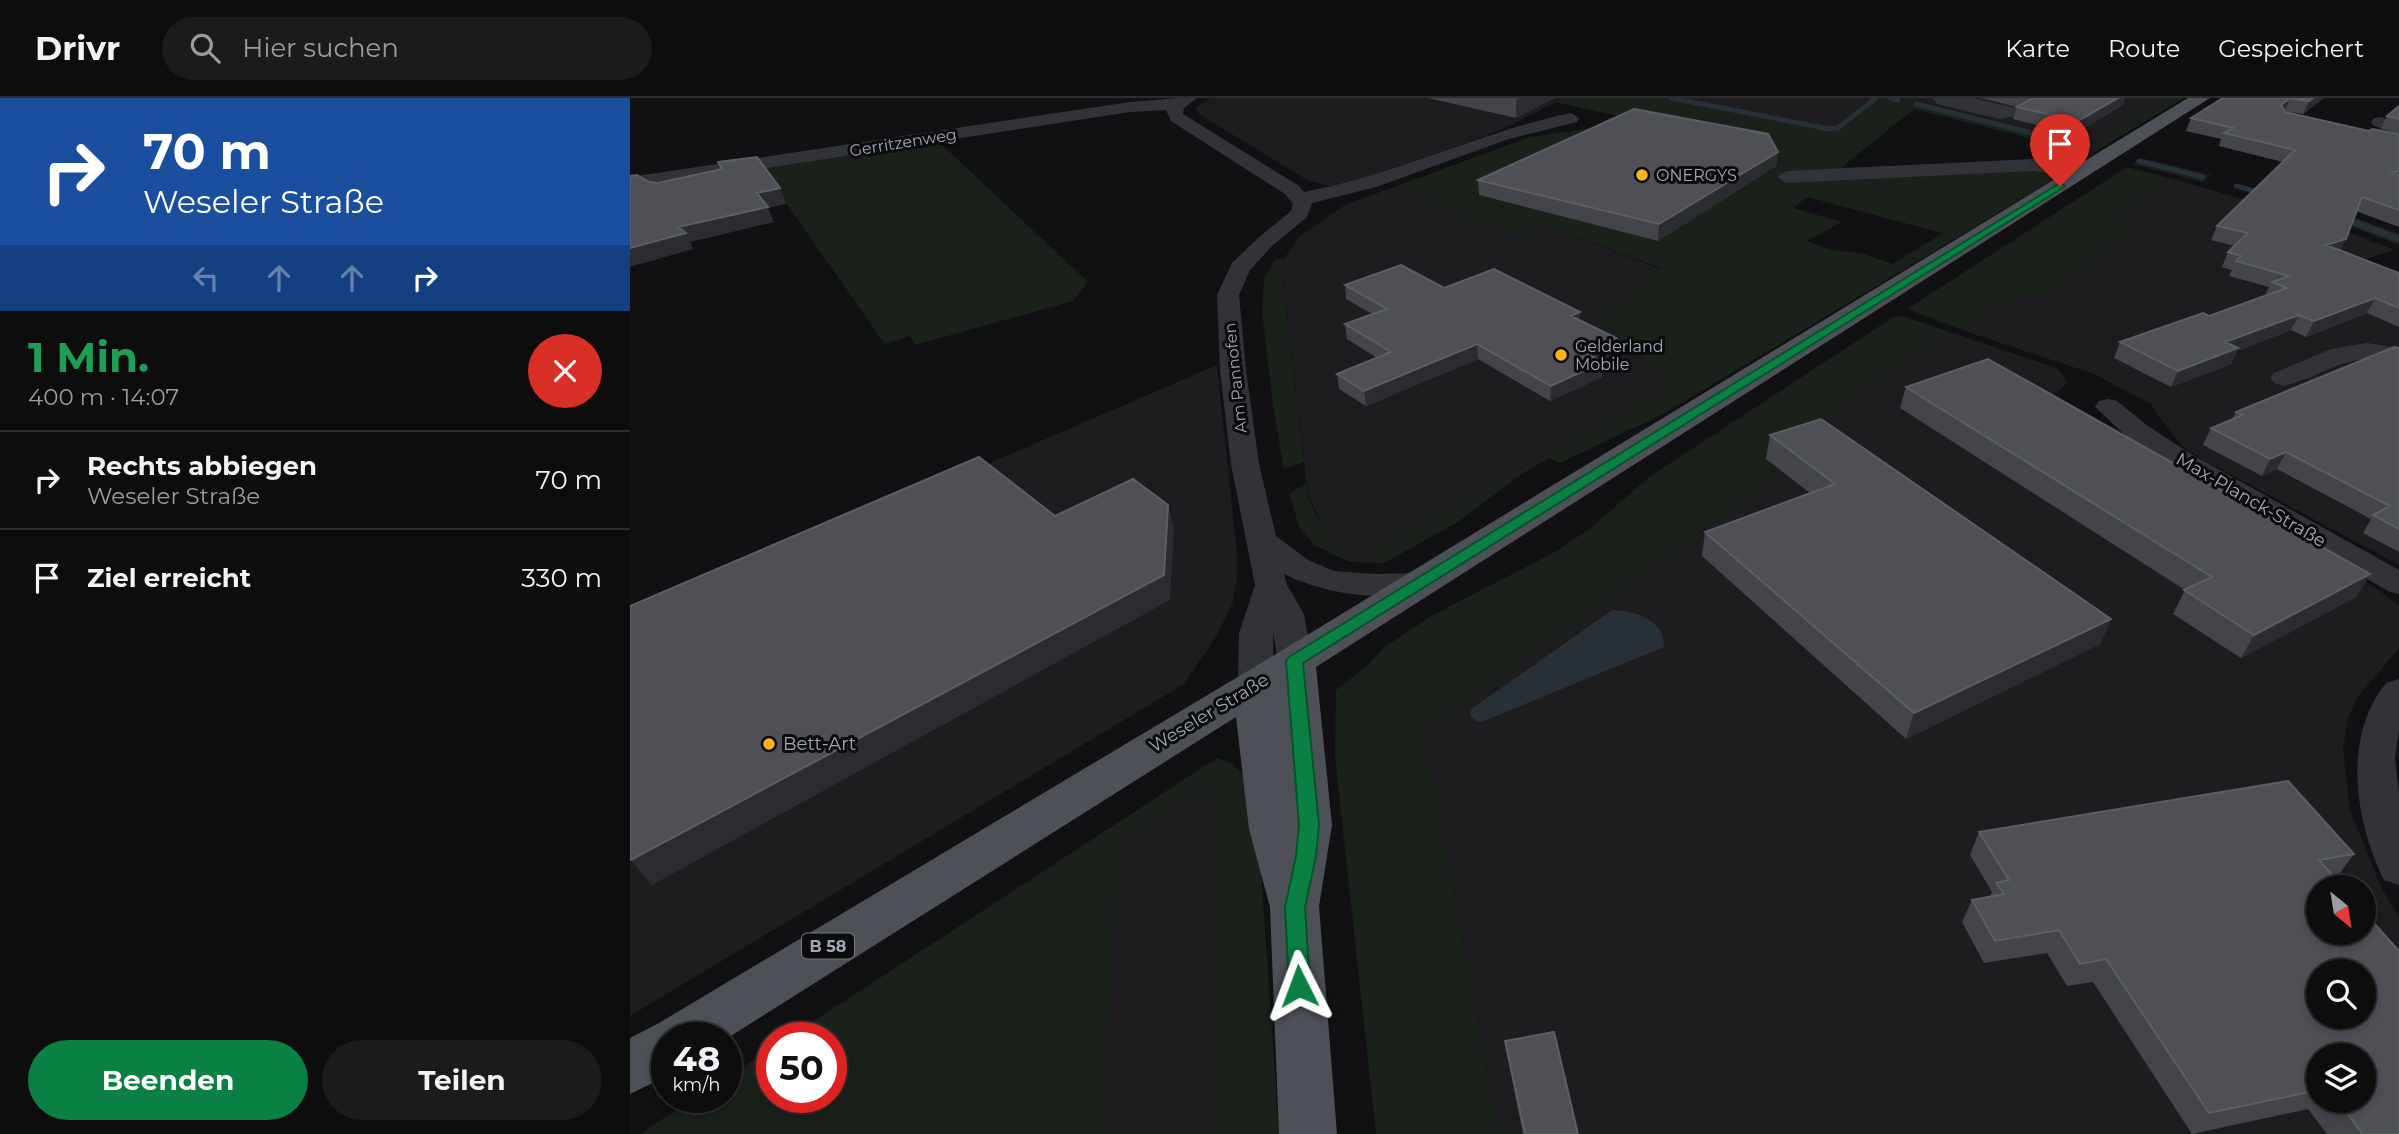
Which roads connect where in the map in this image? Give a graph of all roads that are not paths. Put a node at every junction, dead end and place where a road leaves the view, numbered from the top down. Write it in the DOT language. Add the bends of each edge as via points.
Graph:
graph roads {
  1 [pos="1940,98"];
  2 [pos="1953,98"];
  3 [pos="2200,98"];
  4 [pos="1182,102"];
  5 [pos="1571,118"];
  6 [pos="2380,122"];
  7 [pos="2399,129"];
  8 [pos="2364,134"];
  9 [pos="2399,140"];
  10 [pos="2084,171"];
  11 [pos="1786,177"];
  12 [pos="630,183"];
  13 [pos="1301,199"];
  14 [pos="2399,356"];
  15 [pos="2283,378"];
  16 [pos="2108,407"];
  17 [pos="1262,540"];
  18 [pos="1418,583"];
  19 [pos="2399,584"];
  20 [pos="1271,585"];
  21 [pos="1295,661"];
  22 [pos="1256,684"];
  23 [pos="2399,692"];
  24 [pos="2399,868"];
  25 [pos="1295,907"];
  26 [pos="706,1022"];
  27 [pos="651,1056"];
  28 [pos="630,1068"];
  29 [pos="1308,1134"];
  1 -- 2 [label="street" via="2000,114 2010,112"];
  3 -- 10 [label="main road, Weseler Straße / B 58"];
  4 -- 12 [label="street, Gerritzenweg"];
  4 -- 13 [label="street" via="1174,112 1177,117"];
  5 -- 13 [label="street" via="1519,129 1358,188"];
  6 -- 7 [label="street"];
  8 -- 9 [label="street"];
  10 -- 11 [label="street" via="2033,165"];
  10 -- 18 [label="main road, Weseler Straße / B 58"];
  13 -- 17 [label="street, Am Pannofen" via="1300,212 1240,268 1228,295 1242,440"];
  14 -- 15 [label="street" via="2358,348"];
  16 -- 19 [label="street, Max-Planck-Straße" via="2181,460"];
  17 -- 18 [label="street" via="1277,556 1317,578 1352,585"];
  17 -- 20 [label="street, Am Pannofen"];
  18 -- 21 [label="main road, Weseler Straße / B 58"];
  20 -- 21 [label="street, Am Pannofen" via="1287,614"];
  20 -- 22 [label="street" via="1254,639"];
  21 -- 22 [label="main road, Weseler Straße / B 58"];
  21 -- 25 [label="main road" via="1309,825"];
  22 -- 25 [label="main road" via="1272,829"];
  22 -- 26 [label="main road, Weseler Straße / B 58"];
  23 -- 24 [label="street" via="2377,746 2380,801"];
  25 -- 29 [label="main road"];
  27 -- 28 [label="main road"];
}
